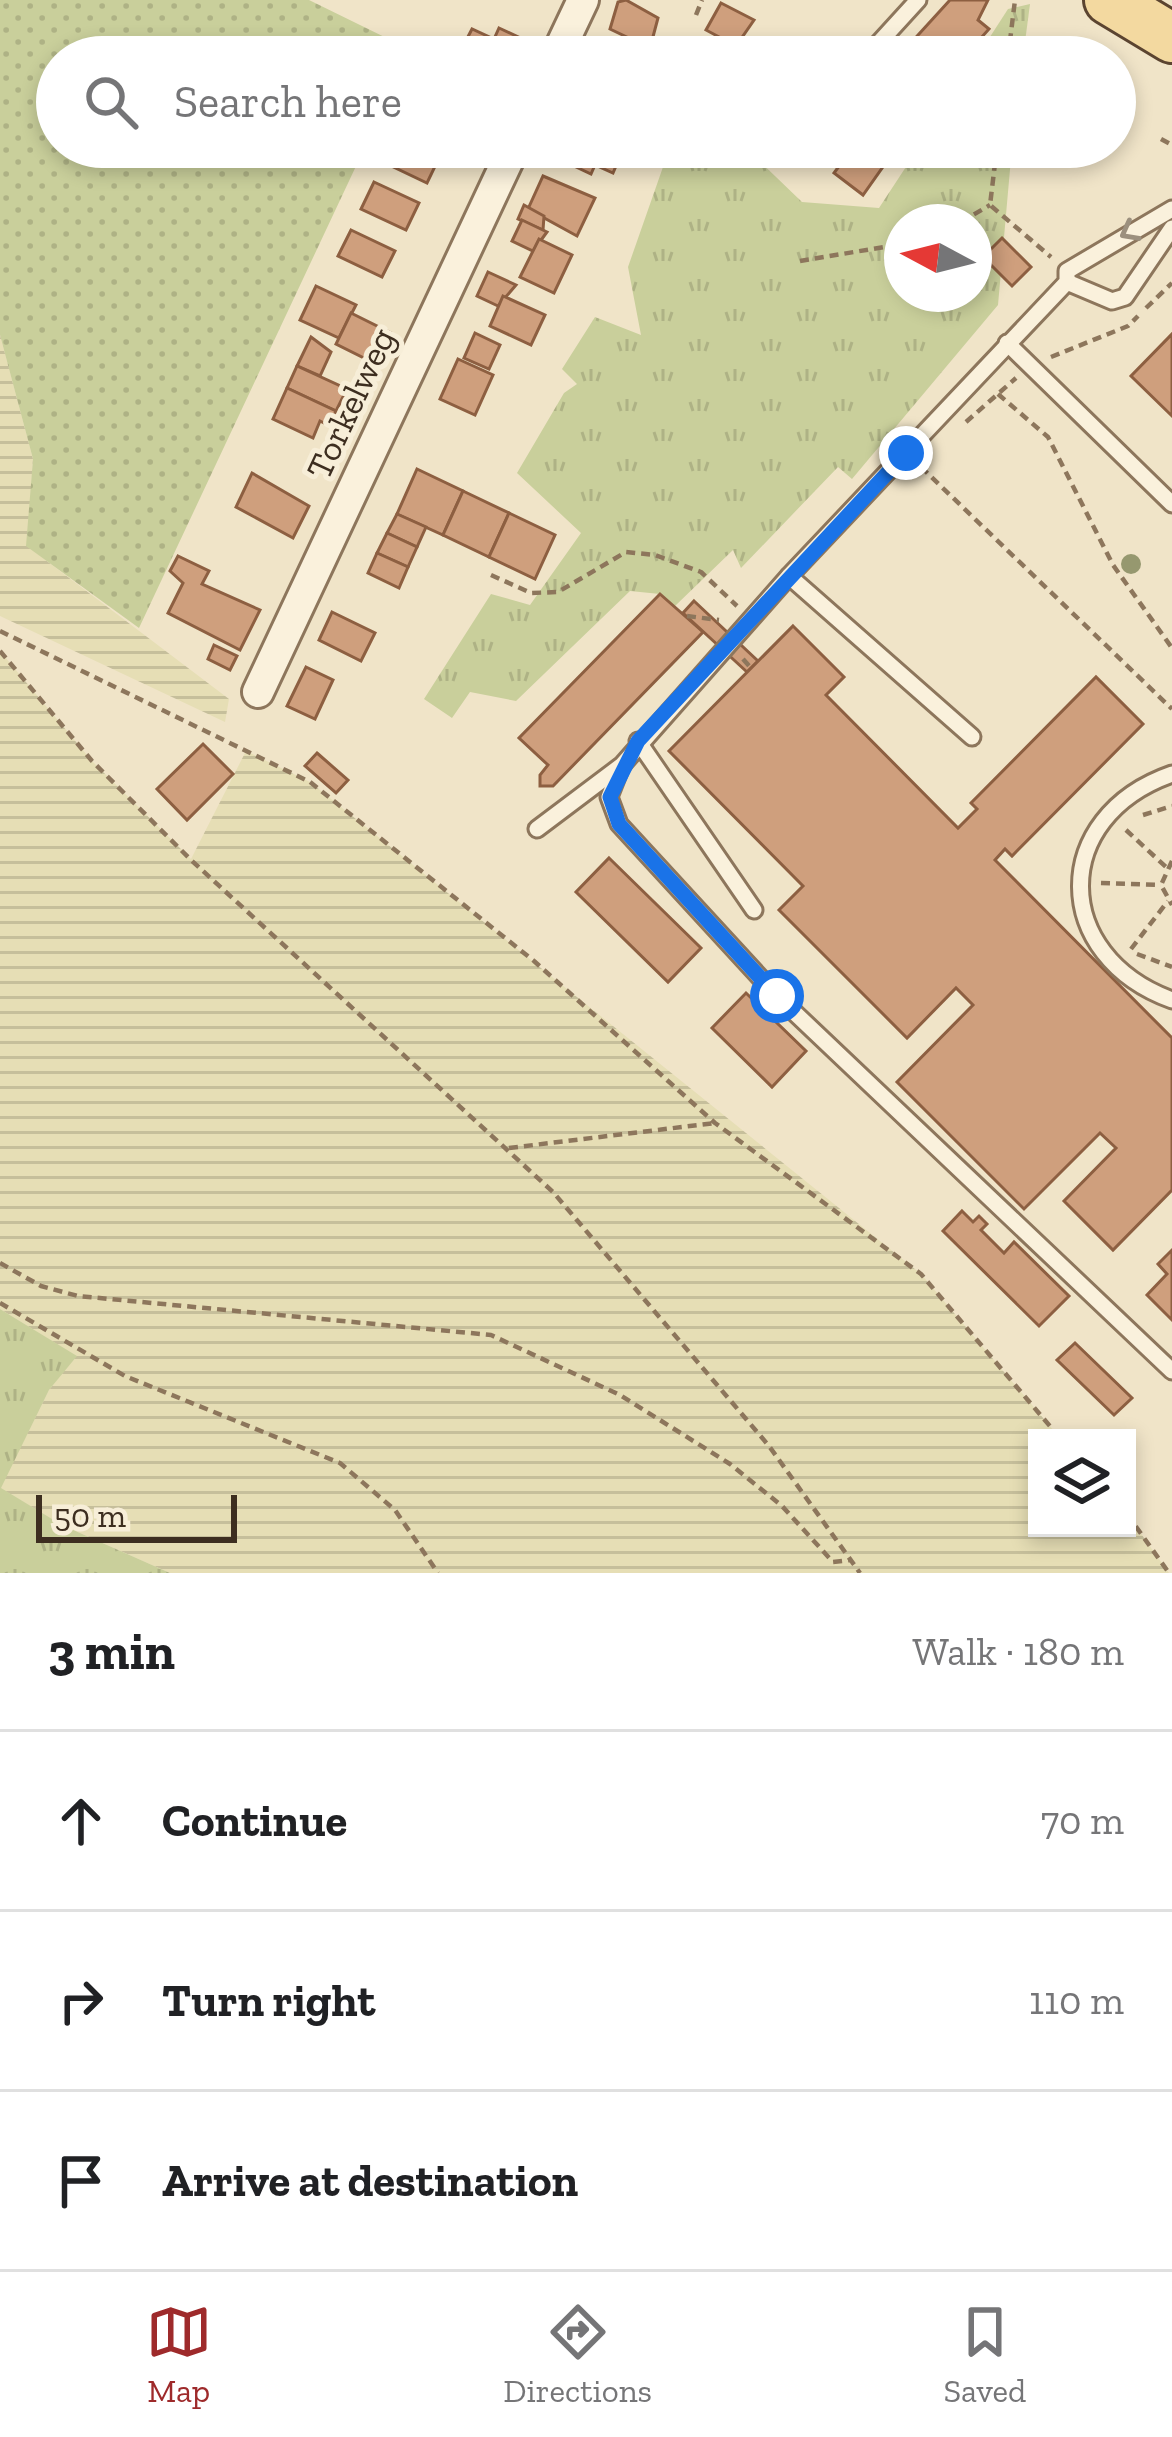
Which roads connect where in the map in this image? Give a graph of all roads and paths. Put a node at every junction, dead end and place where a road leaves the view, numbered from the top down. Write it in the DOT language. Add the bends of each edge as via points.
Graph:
graph roads {
  1 [pos="583,0"];
  2 [pos="702,0"];
  3 [pos="918,0"];
  4 [pos="1015,0"];
  5 [pos="1109,0"];
  6 [pos="696,15"];
  7 [pos="566,36"];
  8 [pos="885,36"];
  9 [pos="1010,36"];
  10 [pos="1172,38"];
  11 [pos="1161,139"];
  12 [pos="1172,145"];
  13 [pos="504,168"];
  14 [pos="994,168"];
  15 [pos="990,204"];
  16 [pos="992,207"];
  17 [pos="1172,209"];
  18 [pos="1172,228"];
  19 [pos="884,246"];
  20 [pos="800,261"];
  21 [pos="1067,276"];
  22 [pos="1172,283"];
  23 [pos="1006,343"];
  24 [pos="1032,367"];
  25 [pos="977,376"];
  26 [pos="996,392"];
  27 [pos="966,423"];
  28 [pos="906,453"];
  29 [pos="937,453"];
  30 [pos="922,468"];
  31 [pos="1172,504"];
  32 [pos="491,574"];
  33 [pos="789,576"];
  34 [pos="687,616"];
  35 [pos="751,618"];
  36 [pos="721,621"];
  37 [pos="0,631"];
  38 [pos="1172,648"];
  39 [pos="0,651"];
  40 [pos="258,692"];
  41 [pos="1172,709"];
  42 [pos="972,737"];
  43 [pos="638,741"];
  44 [pos="622,765"];
  45 [pos="1172,774"];
  46 [pos="1172,806"];
  47 [pos="537,829"];
  48 [pos="1124,829"];
  49 [pos="1112,844"];
  50 [pos="1104,863"];
  51 [pos="1169,864"];
  52 [pos="1101,883"];
  53 [pos="1161,884"];
  54 [pos="1102,895"];
  55 [pos="1170,903"];
  56 [pos="754,910"];
  57 [pos="1122,940"];
  58 [pos="1131,950"];
  59 [pos="1172,967"];
  60 [pos="1172,1000"];
  61 [pos="715,1123"];
  62 [pos="509,1148"];
  63 [pos="0,1263"];
  64 [pos="0,1303"];
  65 [pos="1172,1371"];
  66 [pos="1052,1429"];
  67 [pos="1136,1527"];
  68 [pos="851,1559"];
  69 [pos="438,1573"];
  70 [pos="860,1573"];
  71 [pos="1169,1573"];
  1 -- 7 [label="street"];
  2 -- 6 [label="path"];
  3 -- 8 [label="lane"];
  4 -- 9 [label="path"];
  5 -- 10 [label="main road"];
  11 -- 12 [label="path"];
  13 -- 40 [label="street, Torkelweg"];
  14 -- 15 [label="path"];
  16 -- 21 [label="path"];
  17 -- 21 [label="lane, one-way"];
  18 -- 21 [label="lane" via="1125,297 1112,301"];
  19 -- 20 [label="path"];
  21 -- 23 [label="lane"];
  22 -- 24 [label="path" via="1128,326"];
  23 -- 24 [label="lane"];
  23 -- 25 [label="lane"];
  24 -- 26 [label="path"];
  24 -- 31 [label="lane"];
  25 -- 26 [label="path"];
  25 -- 28 [label="lane"];
  26 -- 27 [label="path"];
  26 -- 38 [label="path" via="1048,437 1113,565"];
  28 -- 30 [label="path"];
  28 -- 33 [label="lane"];
  29 -- 30 [label="path"];
  30 -- 41 [label="path"];
  32 -- 35 [label="path" via="531,593 559,592 626,552 655,555 701,572"];
  33 -- 35 [label="lane"];
  33 -- 42 [label="lane"];
  34 -- 36 [label="path"];
  35 -- 43 [label="lane"];
  37 -- 61 [label="path" via="310,782 534,961"];
  39 -- 62 [label="path" via="92,761 191,860"];
  43 -- 44 [label="lane"];
  43 -- 56 [label="lane"];
  44 -- 47 [label="lane"];
  44 -- 65 [label="lane" via="610,797 619,824 777,996"];
  45 -- 60 [label="lane" via="1112,806 1092,835 1081,887 1092,939 1113,968"];
  46 -- 48 [label="path"];
  48 -- 49 [label="path"];
  48 -- 51 [label="path"];
  50 -- 52 [label="path"];
  51 -- 53 [label="path"];
  52 -- 53 [label="path"];
  52 -- 54 [label="path"];
  53 -- 55 [label="path"];
  55 -- 58 [label="path"];
  57 -- 58 [label="path"];
  58 -- 59 [label="path"];
  61 -- 62 [label="path"];
  61 -- 66 [label="path" via="920,1274"];
  62 -- 68 [label="path" via="666,1319"];
  63 -- 68 [label="path" via="78,1296 491,1335 620,1395 730,1464 833,1562"];
  64 -- 69 [label="path" via="125,1376 340,1463 395,1510"];
  67 -- 71 [label="path"];
  68 -- 70 [label="path"];
}
